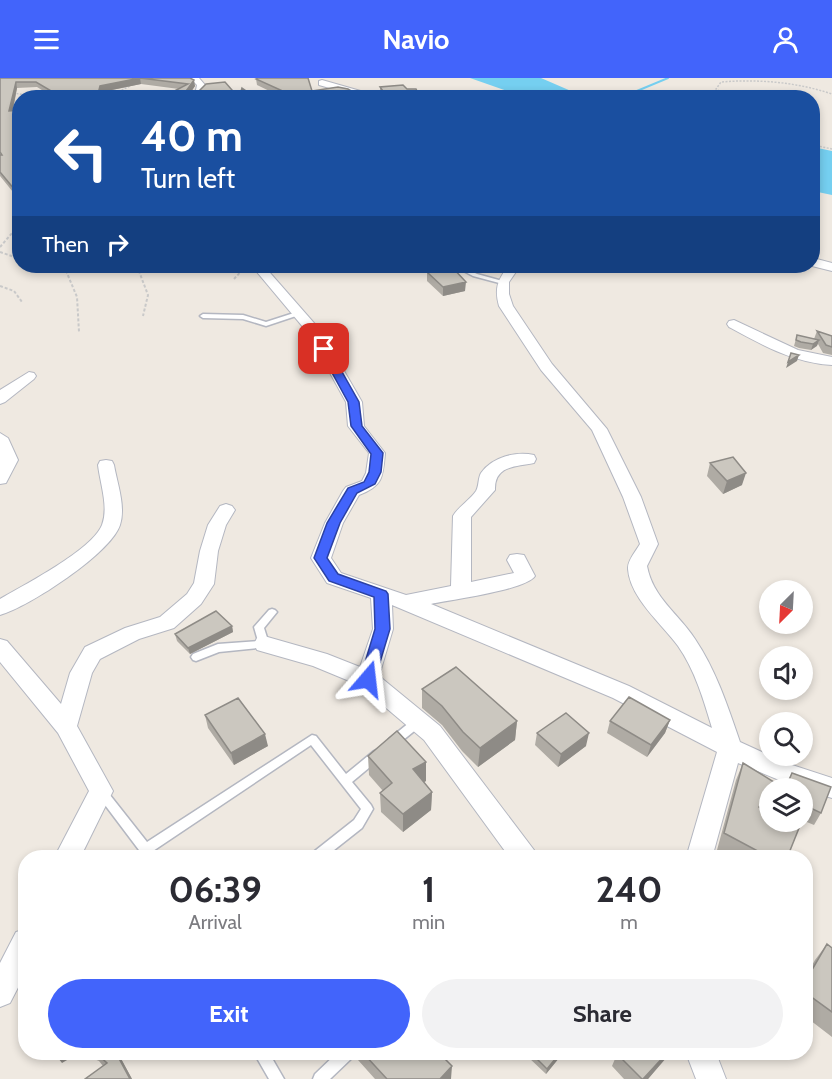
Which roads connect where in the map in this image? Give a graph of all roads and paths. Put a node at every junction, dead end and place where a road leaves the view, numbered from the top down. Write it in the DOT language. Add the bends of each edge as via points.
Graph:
graph roads {
  1 [pos="135,83"];
  2 [pos="322,83"];
  3 [pos="122,90"];
  4 [pos="347,90"];
  5 [pos="717,90"];
  6 [pos="832,93"];
  7 [pos="12,235"];
  8 [pos="0,247"];
  9 [pos="66,273"];
  10 [pos="140,273"];
  11 [pos="240,273"];
  12 [pos="264,273"];
  13 [pos="471,273"];
  14 [pos="509,273"];
  15 [pos="234,279"];
  16 [pos="503,282"];
  17 [pos="0,286"];
  18 [pos="22,302"];
  19 [pos="297,314"];
  20 [pos="143,316"];
  21 [pos="203,316"];
  22 [pos="734,324"];
  23 [pos="78,332"];
  24 [pos="832,361"];
  25 [pos="29,376"];
  26 [pos="0,399"];
  27 [pos="0,438"];
  28 [pos="528,459"];
  29 [pos="106,465"];
  30 [pos="0,479"];
  31 [pos="226,510"];
  32 [pos="517,560"];
  33 [pos="461,591"];
  34 [pos="381,594"];
  35 [pos="406,602"];
  36 [pos="0,608"];
  37 [pos="272,612"];
  38 [pos="264,644"];
  39 [pos="0,648"];
  40 [pos="196,657"];
  41 [pos="368,679"];
  42 [pos="419,721"];
  43 [pos="66,726"];
  44 [pos="730,748"];
  45 [pos="345,781"];
  46 [pos="832,788"];
  47 [pos="101,791"];
  48 [pos="71,850"];
  49 [pos="146,850"];
  50 [pos="152,850"];
  51 [pos="325,850"];
  52 [pos="519,850"];
  53 [pos="701,850"];
  54 [pos="18,958"];
  55 [pos="0,993"];
  56 [pos="265,1060"];
  57 [pos="340,1060"];
  58 [pos="704,1060"];
  59 [pos="277,1079"];
  60 [pos="320,1079"];
  61 [pos="711,1079"];
  1 -- 3 [label="path"];
  2 -- 4 [label="street"];
  5 -- 6 [label="path" via="721,81 758,81"];
  7 -- 8 [label="path"];
  9 -- 23 [label="path" via="77,297"];
  10 -- 20 [label="path" via="148,295"];
  11 -- 15 [label="path"];
  12 -- 19 [label="street"];
  13 -- 16 [label="lane"];
  14 -- 16 [label="street"];
  16 -- 44 [label="street" via="506,306 546,367 599,429 615,458 649,544 637,566 640,581 657,609 687,643 714,697"];
  17 -- 18 [label="path" via="14,291"];
  19 -- 21 [label="lane" via="266,324 243,317"];
  19 -- 34 [label="street" via="314,331 354,402 356,426 377,453 369,484 352,491 321,558 334,578"];
  22 -- 24 [label="street" via="797,356"];
  25 -- 26 [label="street"];
  27 -- 30 [label="street" via="10,460"];
  28 -- 33 [label="street" via="511,460 493,468 486,490 462,516"];
  29 -- 36 [label="street" via="113,514 111,528 62,573"];
  31 -- 43 [label="street" via="209,551 204,584 194,599 166,623 132,633 92,653 81,673"];
  32 -- 33 [label="street" via="525,576"];
  33 -- 35 [label="street"];
  34 -- 35 [label="street"];
  34 -- 41 [label="street" via="383,629"];
  35 -- 44 [label="street" via="622,693"];
  37 -- 38 [label="lane" via="259,627"];
  38 -- 40 [label="lane" via="218,648"];
  38 -- 41 [label="street"];
  39 -- 43 [label="street"];
  41 -- 42 [label="street"];
  42 -- 45 [label="lane"];
  42 -- 52 [label="street"];
  43 -- 47 [label="street"];
  44 -- 46 [label="street" via="807,782"];
  44 -- 53 [label="street"];
  45 -- 50 [label="lane" via="312,739"];
  45 -- 51 [label="lane" via="367,809 358,824"];
  47 -- 48 [label="street"];
  47 -- 49 [label="lane"];
  54 -- 55 [label="street"];
  56 -- 59 [label="lane"];
  57 -- 60 [label="lane"];
  58 -- 61 [label="street"];
}
